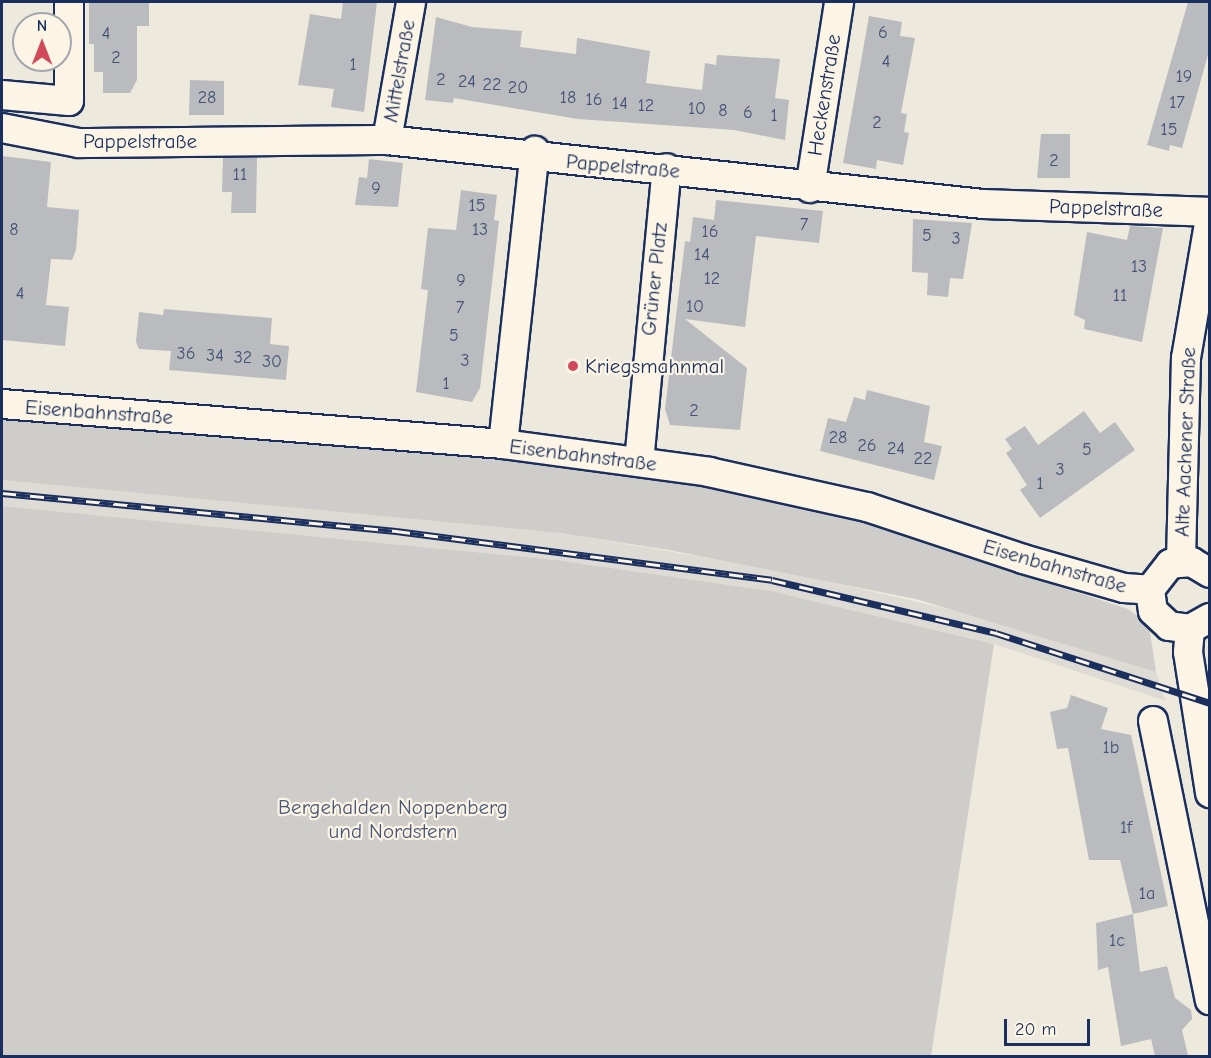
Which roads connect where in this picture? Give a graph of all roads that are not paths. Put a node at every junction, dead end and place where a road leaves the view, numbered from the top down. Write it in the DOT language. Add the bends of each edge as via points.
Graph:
graph roads {
  1 [pos="69,2"];
  2 [pos="411,2"];
  3 [pos="839,2"];
  4 [pos="2,94"];
  5 [pos="2,128"];
  6 [pos="387,140"];
  7 [pos="534,152"];
  8 [pos="667,168"];
  9 [pos="810,188"];
  10 [pos="1209,212"];
  11 [pos="1209,217"];
  12 [pos="1198,358"];
  13 [pos="2,404"];
  14 [pos="503,444"];
  15 [pos="639,462"];
  16 [pos="1182,561"];
  17 [pos="1209,573"];
  18 [pos="1150,590"];
  19 [pos="1200,623"];
  20 [pos="1153,721"];
  21 [pos="1209,793"];
  22 [pos="1209,1000"];
  1 -- 4 [label="street" via="69,101"];
  2 -- 6 [label="street, Mittelstraße"];
  3 -- 9 [label="street, Heckenstraße"];
  5 -- 6 [label="street, Pappelstraße" via="79,142"];
  6 -- 7 [label="street, Pappelstraße"];
  7 -- 8 [label="street, Pappelstraße" via="555,160 644,171"];
  7 -- 14 [label="street"];
  8 -- 9 [label="street, Pappelstraße"];
  8 -- 15 [label="street, Grüner Platz"];
  9 -- 10 [label="street, Pappelstraße" via="983,204"];
  11 -- 12 [label="street, Alte Aachener Straße"];
  12 -- 16 [label="street, Alte Aachener Straße"];
  13 -- 14 [label="street, Eisenbahnstraße"];
  14 -- 15 [label="street, Eisenbahnstraße"];
  15 -- 18 [label="street, Eisenbahnstraße" via="867,507 1045,566"];
  16 -- 17 [label="street"];
  16 -- 18 [label="street" via="1160,570"];
  18 -- 19 [label="street" via="1160,620"];
  19 -- 21 [label="street" via="1188,652"];
  20 -- 22 [label="street"];
}
